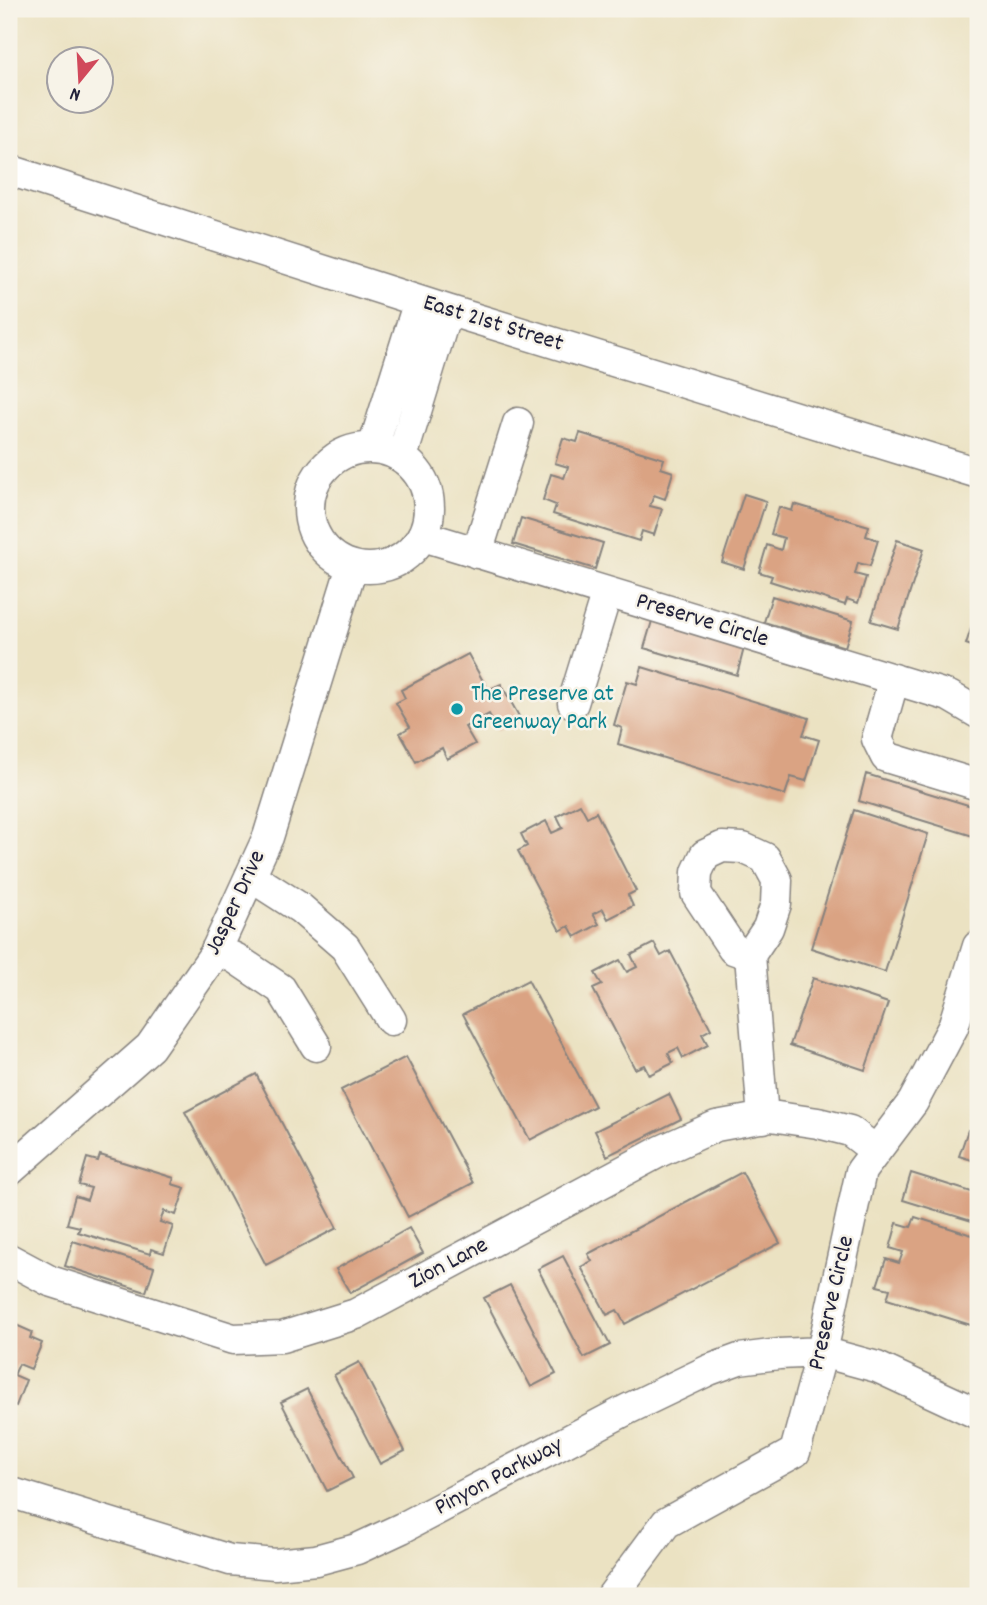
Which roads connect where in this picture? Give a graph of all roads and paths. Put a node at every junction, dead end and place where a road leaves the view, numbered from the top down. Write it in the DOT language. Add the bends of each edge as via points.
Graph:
graph roads {
  1 [pos="9,170"];
  2 [pos="433,306"];
  3 [pos="517,423"];
  4 [pos="373,448"];
  5 [pos="402,457"];
  6 [pos="978,473"];
  7 [pos="423,536"];
  8 [pos="477,553"];
  9 [pos="352,566"];
  10 [pos="607,592"];
  11 [pos="894,679"];
  12 [pos="573,703"];
  13 [pos="978,713"];
  14 [pos="978,785"];
  15 [pos="250,876"];
  16 [pos="978,946"];
  17 [pos="216,950"];
  18 [pos="750,955"];
  19 [pos="391,1020"];
  20 [pos="316,1046"];
  21 [pos="763,1118"];
  22 [pos="876,1151"];
  23 [pos="9,1171"];
  24 [pos="9,1259"];
  25 [pos="822,1352"];
  26 [pos="978,1414"];
  27 [pos="9,1492"];
  28 [pos="612,1596"];
  1 -- 2 [label="street, East 21st Street"];
  2 -- 4 [label="street"];
  2 -- 5 [label="street"];
  2 -- 6 [label="street, East 21st Street"];
  3 -- 8 [label="street"];
  4 -- 5 [label="street"];
  4 -- 9 [label="street" via="354,449 321,470 308,507 320,544 334,558"];
  5 -- 7 [label="street" via="415,468 430,501"];
  7 -- 8 [label="street, Preserve Circle"];
  7 -- 9 [label="street" via="410,553 393,564 372,569"];
  8 -- 10 [label="street, Preserve Circle"];
  9 -- 15 [label="street, Jasper Drive" via="268,837"];
  10 -- 11 [label="street, Preserve Circle"];
  10 -- 12 [label="street"];
  11 -- 13 [label="street, Preserve Circle" via="948,696"];
  11 -- 14 [label="street" via="877,740 886,757"];
  15 -- 17 [label="street, Jasper Drive"];
  15 -- 19 [label="street" via="300,908 345,947"];
  16 -- 22 [label="street, Preserve Circle" via="953,1027 913,1102"];
  17 -- 20 [label="street" via="281,989"];
  17 -- 23 [label="street, Jasper Drive" via="150,1047"];
  18 -- 21 [label="street"];
  21 -- 22 [label="street, Zion Lane" via="850,1131"];
  21 -- 24 [label="street, Zion Lane" via="716,1126 661,1151 356,1314 282,1337 233,1339 50,1281"];
  22 -- 25 [label="street, Preserve Circle" via="861,1171"];
  25 -- 26 [label="street, Pinyon Parkway" via="877,1367"];
  25 -- 27 [label="street, Pinyon Parkway" via="739,1359 709,1370 402,1528 357,1549 316,1560 275,1564 230,1560"];
  25 -- 28 [label="street, Preserve Circle" via="794,1452 666,1523"];
}
